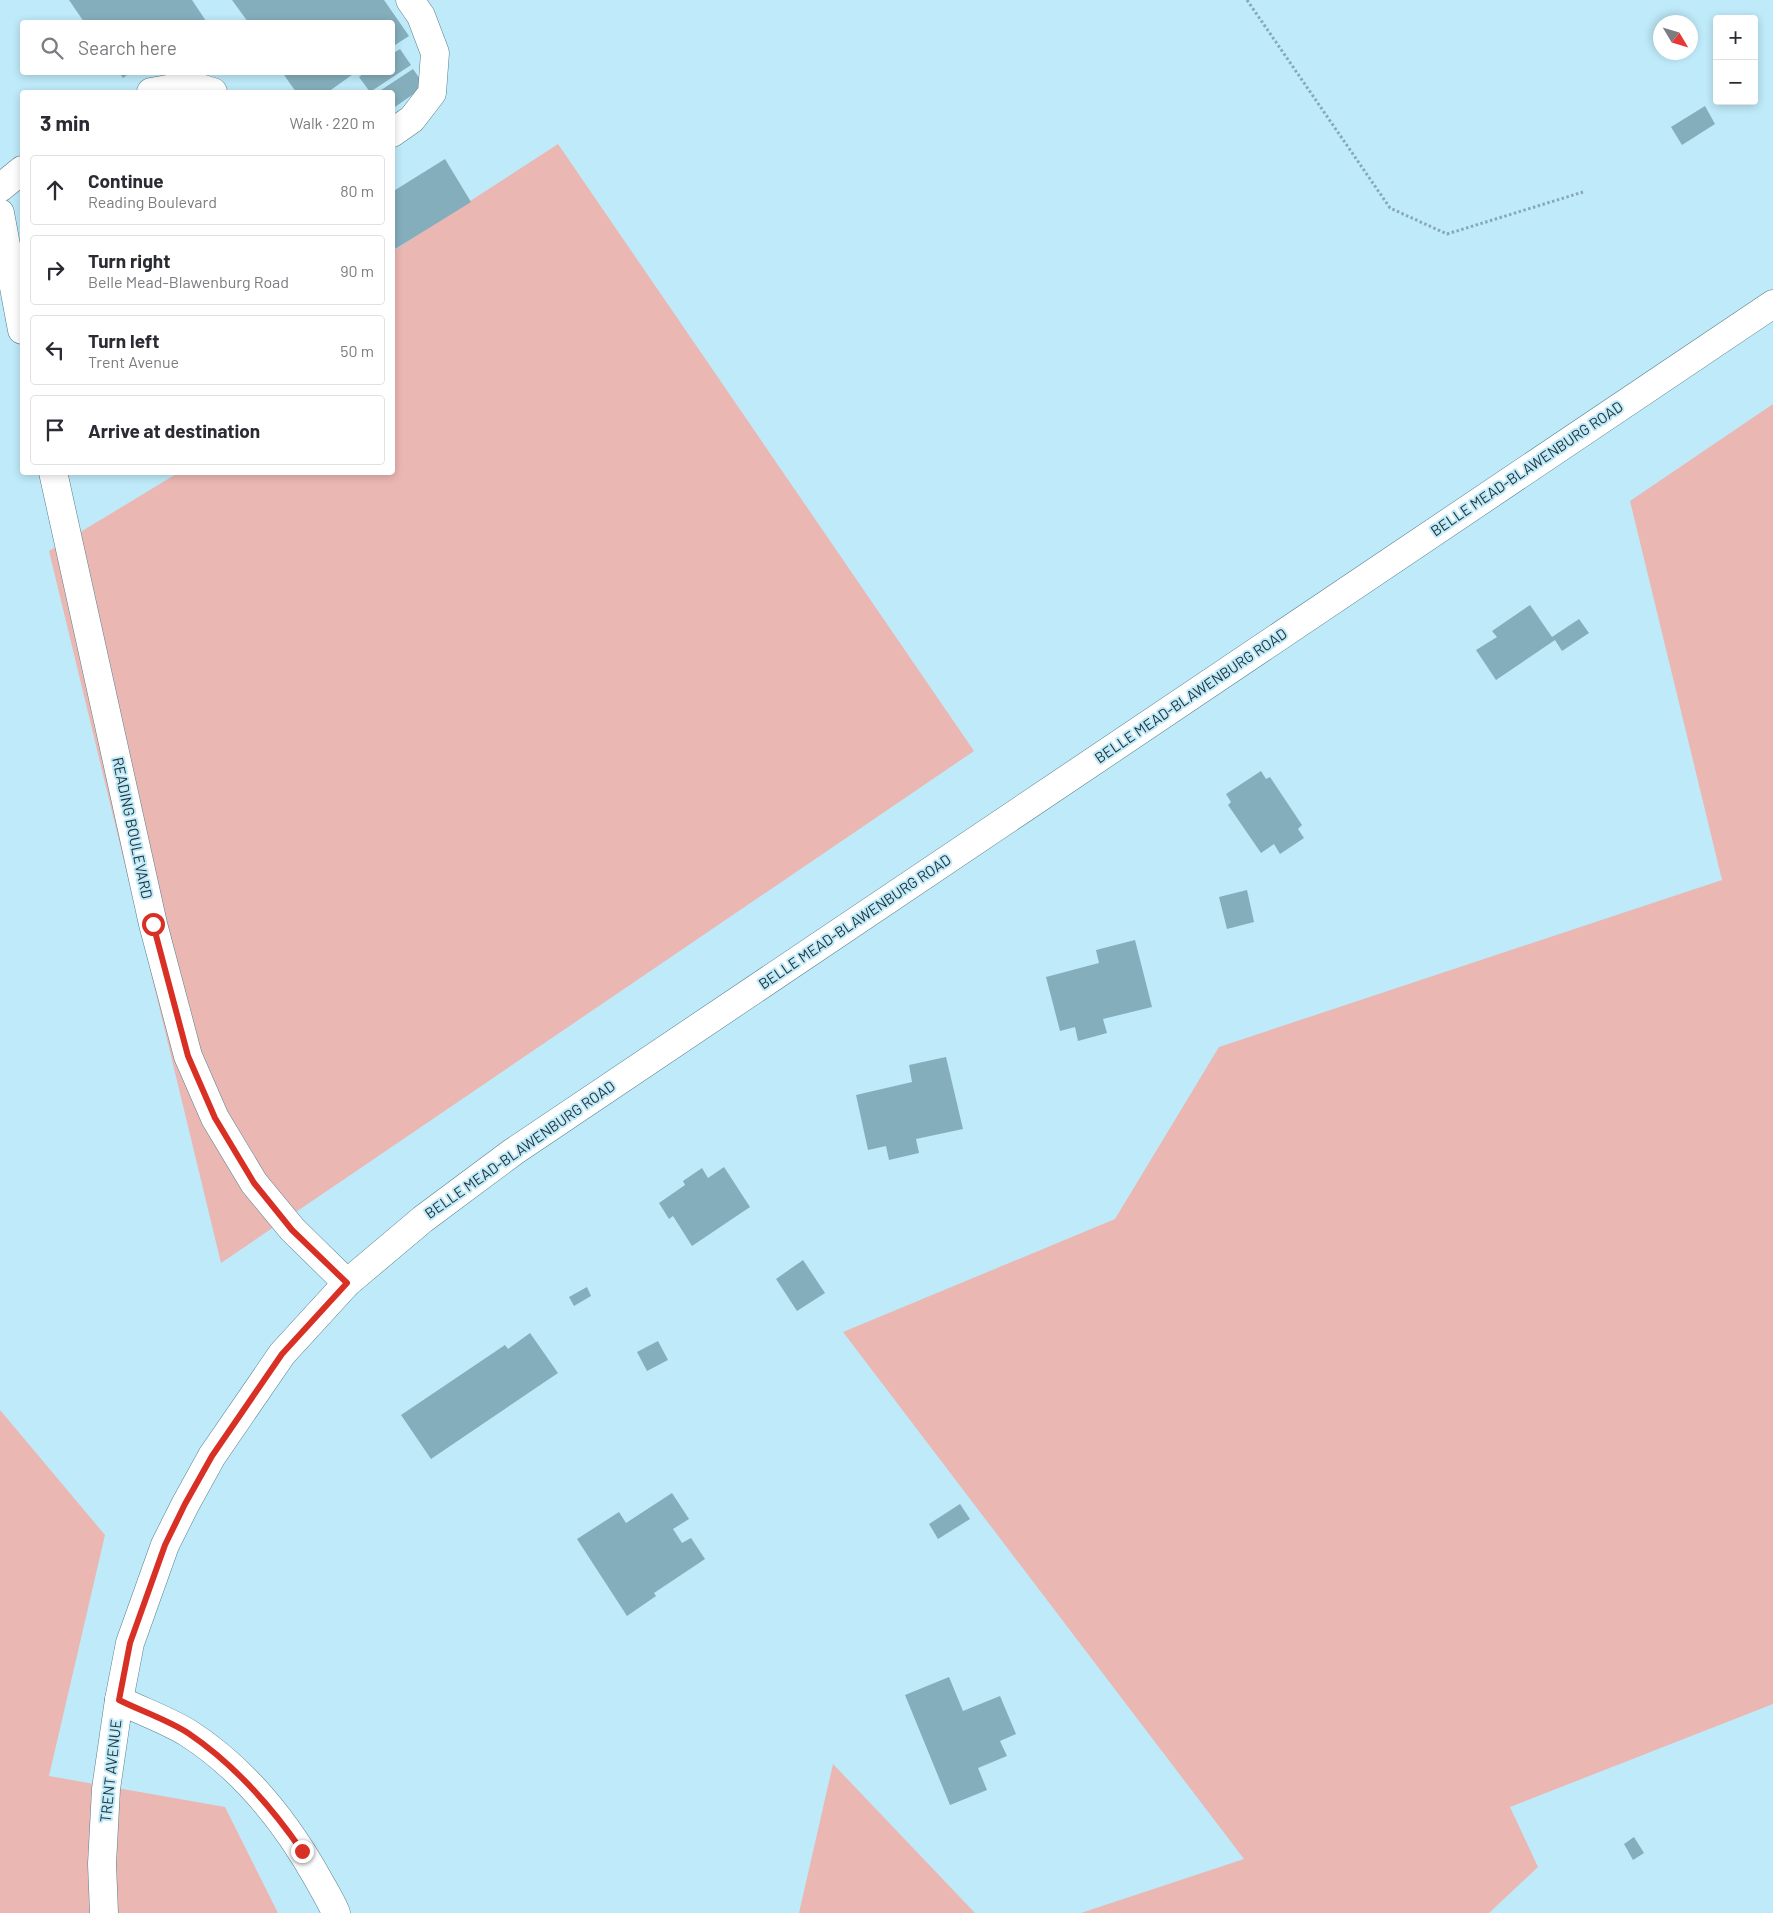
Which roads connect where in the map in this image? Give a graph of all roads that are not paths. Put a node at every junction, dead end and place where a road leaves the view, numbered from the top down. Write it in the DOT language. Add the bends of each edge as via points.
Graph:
graph roads {
  1 [pos="410,0"];
  2 [pos="163,90"];
  3 [pos="206,90"];
  4 [pos="395,131"];
  5 [pos="20,172"];
  6 [pos="0,188"];
  7 [pos="0,213"];
  8 [pos="1773,304"];
  9 [pos="20,319"];
  10 [pos="54,475"];
  11 [pos="347,1283"];
  12 [pos="119,1700"];
  13 [pos="104,1913"];
  14 [pos="336,1913"];
  1 -- 4 [label="street" via="421,16 435,54 432,93 412,119"];
  2 -- 3 [label="street" via="190,85"];
  5 -- 6 [label="street"];
  7 -- 9 [label="street"];
  8 -- 11 [label="street, BELLE MEAD-BLAWENBURG ROAD" via="513,1152 423,1219"];
  10 -- 11 [label="street, READING BOULEVARD" via="153,924 188,1056 215,1118 254,1183 292,1230"];
  11 -- 12 [label="street, BELLE MEAD-BLAWENBURG ROAD" via="282,1354 212,1456 185,1504 165,1545 130,1643"];
  12 -- 13 [label="street, TRENT AVENUE" via="106,1788 102,1864"];
  12 -- 14 [label="street, TRENT AVENUE" via="187,1732 257,1792 302,1851"];
}
